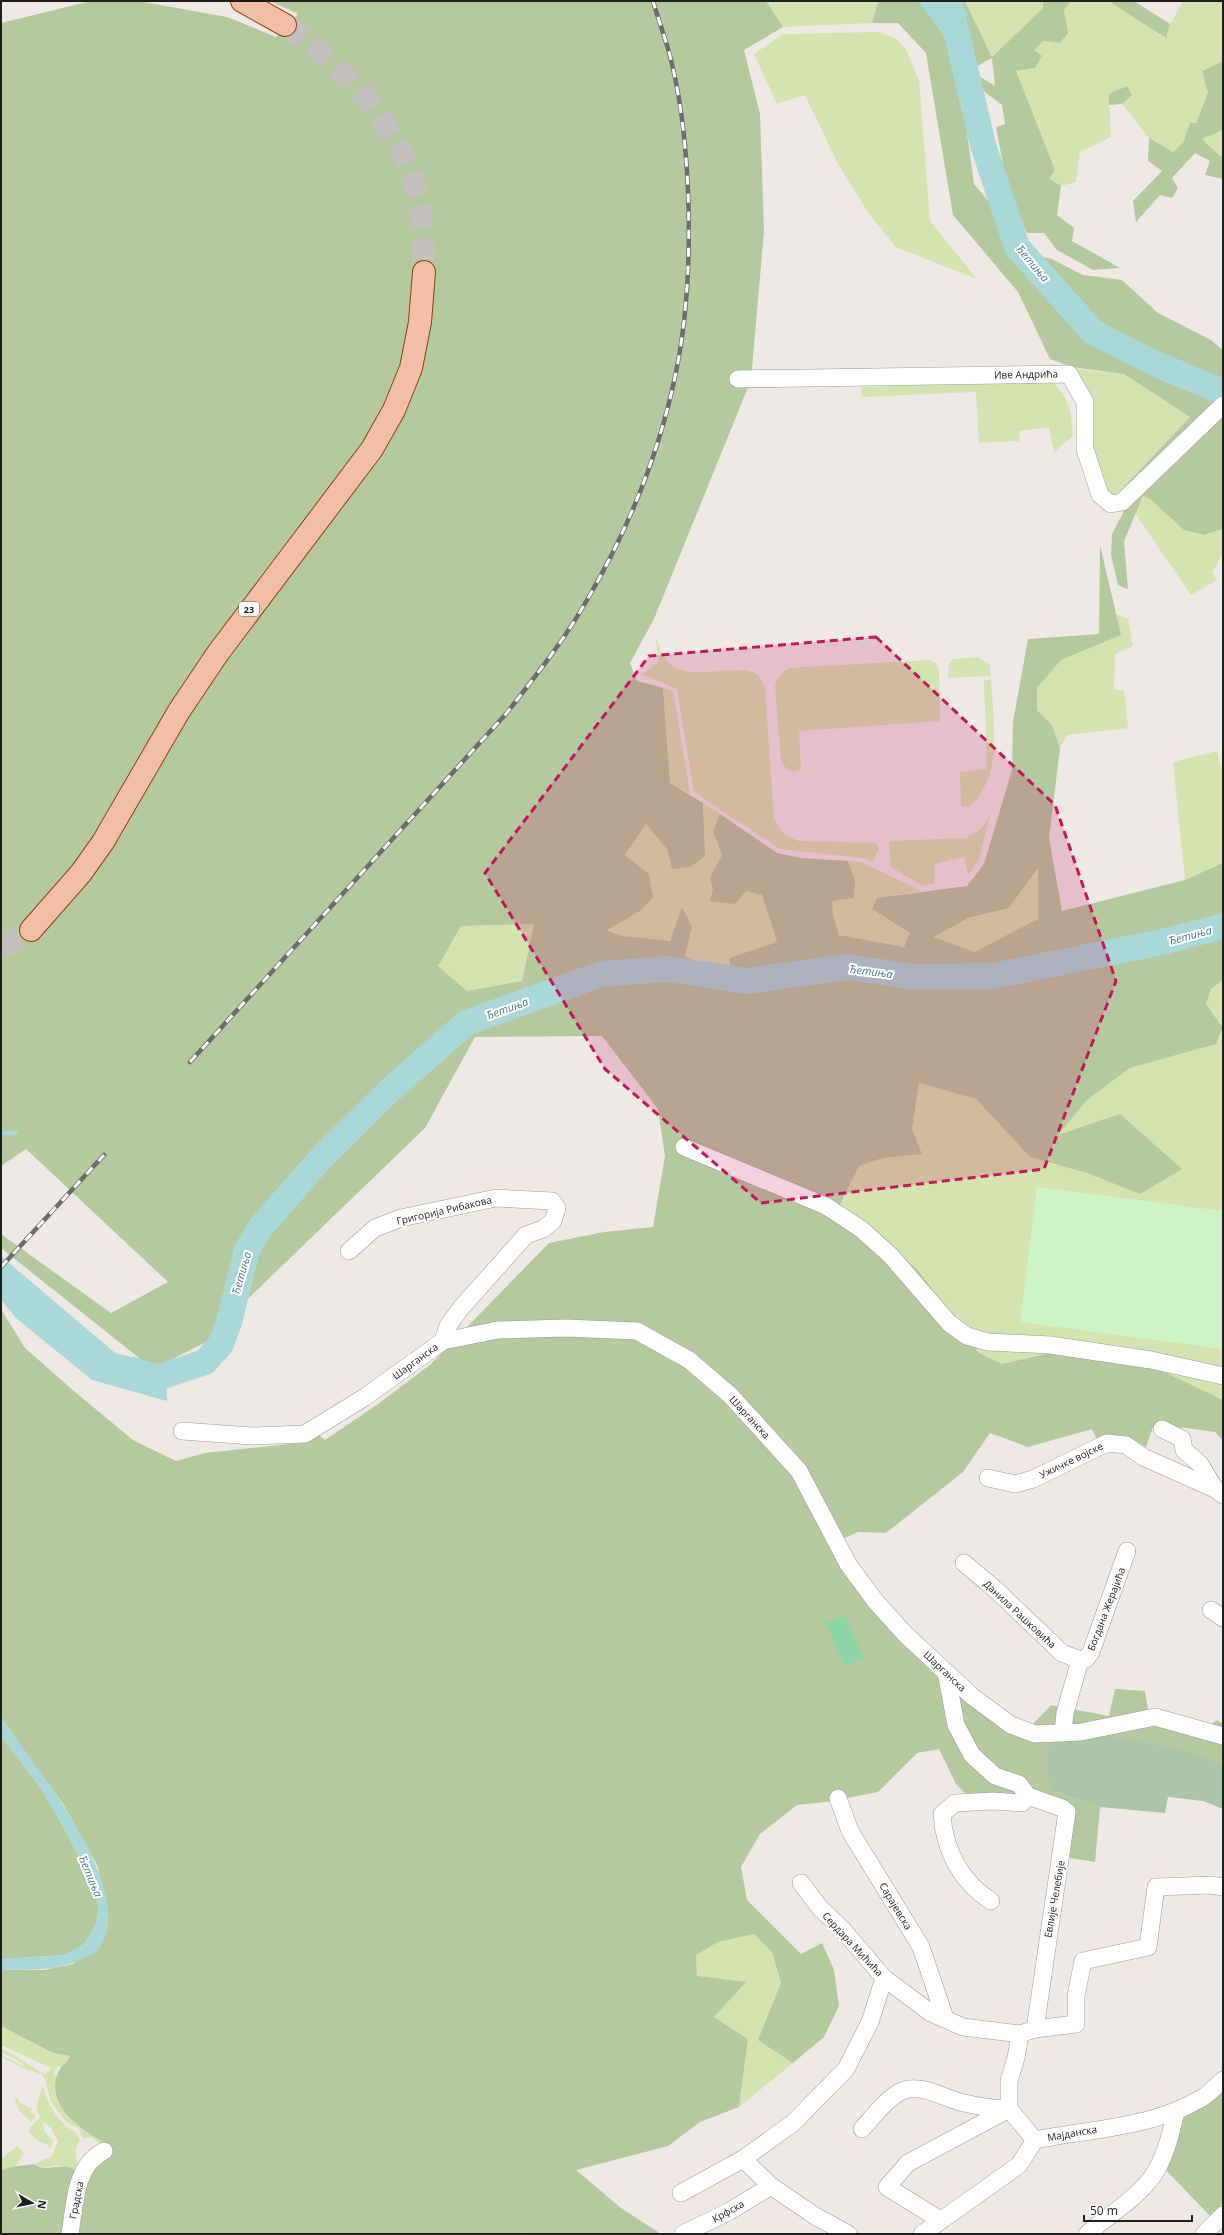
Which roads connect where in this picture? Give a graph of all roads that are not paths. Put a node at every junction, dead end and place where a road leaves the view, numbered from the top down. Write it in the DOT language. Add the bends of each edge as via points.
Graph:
graph roads {
  1 [pos="242,1"];
  2 [pos="285,25"];
  3 [pos="424,272"];
  4 [pos="738,379"];
  5 [pos="1223,405"];
  6 [pos="31,930"];
  7 [pos="684,1147"];
  8 [pos="349,1251"];
  9 [pos="443,1341"];
  10 [pos="1223,1376"];
  11 [pos="1162,1429"];
  12 [pos="182,1431"];
  13 [pos="988,1478"];
  14 [pos="1219,1492"];
  15 [pos="1128,1552"];
  16 [pos="964,1563"];
  17 [pos="1080,1660"];
  18 [pos="946,1672"];
  19 [pos="1063,1733"];
  20 [pos="1223,1736"];
  21 [pos="1028,1796"];
  22 [pos="838,1798"];
  23 [pos="801,1883"];
  24 [pos="1223,1887"];
  25 [pos="991,1901"];
  26 [pos="884,1978"];
  27 [pos="945,2018"];
  28 [pos="1027,2031"];
  29 [pos="1223,2080"];
  30 [pos="1009,2109"];
  31 [pos="1176,2111"];
  32 [pos="862,2129"];
  33 [pos="1035,2140"];
  34 [pos="104,2152"];
  35 [pos="743,2159"];
  36 [pos="771,2186"];
  37 [pos="681,2194"];
  38 [pos="1223,2215"];
  39 [pos="940,2220"];
  40 [pos="70,2234"];
  41 [pos="683,2234"];
  42 [pos="848,2234"];
  43 [pos="922,2234"];
  44 [pos="1086,2234"];
  45 [pos="1204,2234"];
  1 -- 2 [label="main road"];
  3 -- 6 [label="main road, 23" via="420,322 411,368 394,410 372,449 218,653 180,711 103,842 81,873"];
  4 -- 5 [label="street, Иве Андрића" via="1069,374 1085,402 1085,449 1100,495 1110,504 1122,502"];
  7 -- 10 [label="street" via="826,1206 861,1229 891,1256 949,1323 967,1336 988,1342 1050,1345 1151,1360"];
  8 -- 9 [label="street, Григорија Рибакова" via="375,1228 401,1218 496,1198 552,1201 557,1208 553,1221 543,1229 526,1235 457,1314 448,1326"];
  9 -- 12 [label="street, Шарганска" via="365,1397 305,1434 252,1436"];
  9 -- 18 [label="street, Шарганска" via="498,1330 566,1328 637,1331 689,1360 730,1395 799,1471 848,1564 876,1602 906,1636"];
  11 -- 14 [label="street, Ужичке војске" via="1182,1439 1184,1450 1200,1464"];
  13 -- 14 [label="street, Ужичке војске" via="1015,1484 1033,1479 1107,1443 1126,1444 1143,1457"];
  15 -- 17 [label="street, Богдана Жерајића" via="1091,1652 1086,1659"];
  16 -- 17 [label="street, Данила Рашковића" via="1062,1653"];
  17 -- 19 [label="street, Богдана Жерајића" via="1065,1712"];
  18 -- 19 [label="street, Шарганска" via="973,1697 1011,1725 1035,1734"];
  18 -- 21 [label="street" via="956,1725 972,1755 995,1776 1019,1784"];
  19 -- 20 [label="street, Шарганска" via="1081,1732 1155,1717"];
  21 -- 25 [label="street" via="1022,1803 955,1803 942,1814 943,1833 954,1862 976,1891"];
  21 -- 28 [label="street, Евлије Челебије" via="1067,1812"];
  22 -- 27 [label="street, Сарајевска" via="850,1831 921,1947"];
  23 -- 26 [label="street, Сердара Мићића" via="820,1908 843,1930"];
  24 -- 28 [label="street, Сердара Мићића" via="1156,1887 1148,1948 1082,1961 1076,1996 1076,2024"];
  26 -- 27 [label="street, Сердара Мићића" via="931,2013"];
  26 -- 35 [label="street" via="870,2022 846,2069 793,2123"];
  27 -- 28 [label="street, Сердара Мићића" via="962,2027"];
  28 -- 30 [label="street" via="1009,2081"];
  29 -- 31 [label="street, Мајданска" via="1203,2098"];
  30 -- 32 [label="street" via="985,2107 932,2092 901,2091"];
  30 -- 33 [label="street"];
  30 -- 39 [label="street" via="908,2163 887,2187"];
  31 -- 33 [label="street, Мајданска" via="1126,2125"];
  31 -- 44 [label="street" via="1162,2159 1152,2177"];
  33 -- 39 [label="street, Мајданска" via="1019,2165"];
  34 -- 40 [label="street, Градска" via="90,2160 82,2173"];
  35 -- 36 [label="street"];
  35 -- 37 [label="street"];
  36 -- 41 [label="street, Крфска" via="730,2211"];
  36 -- 42 [label="street" via="815,2216"];
  38 -- 45 [label="street"];
  39 -- 43 [label="street, Мајданска"];
}
